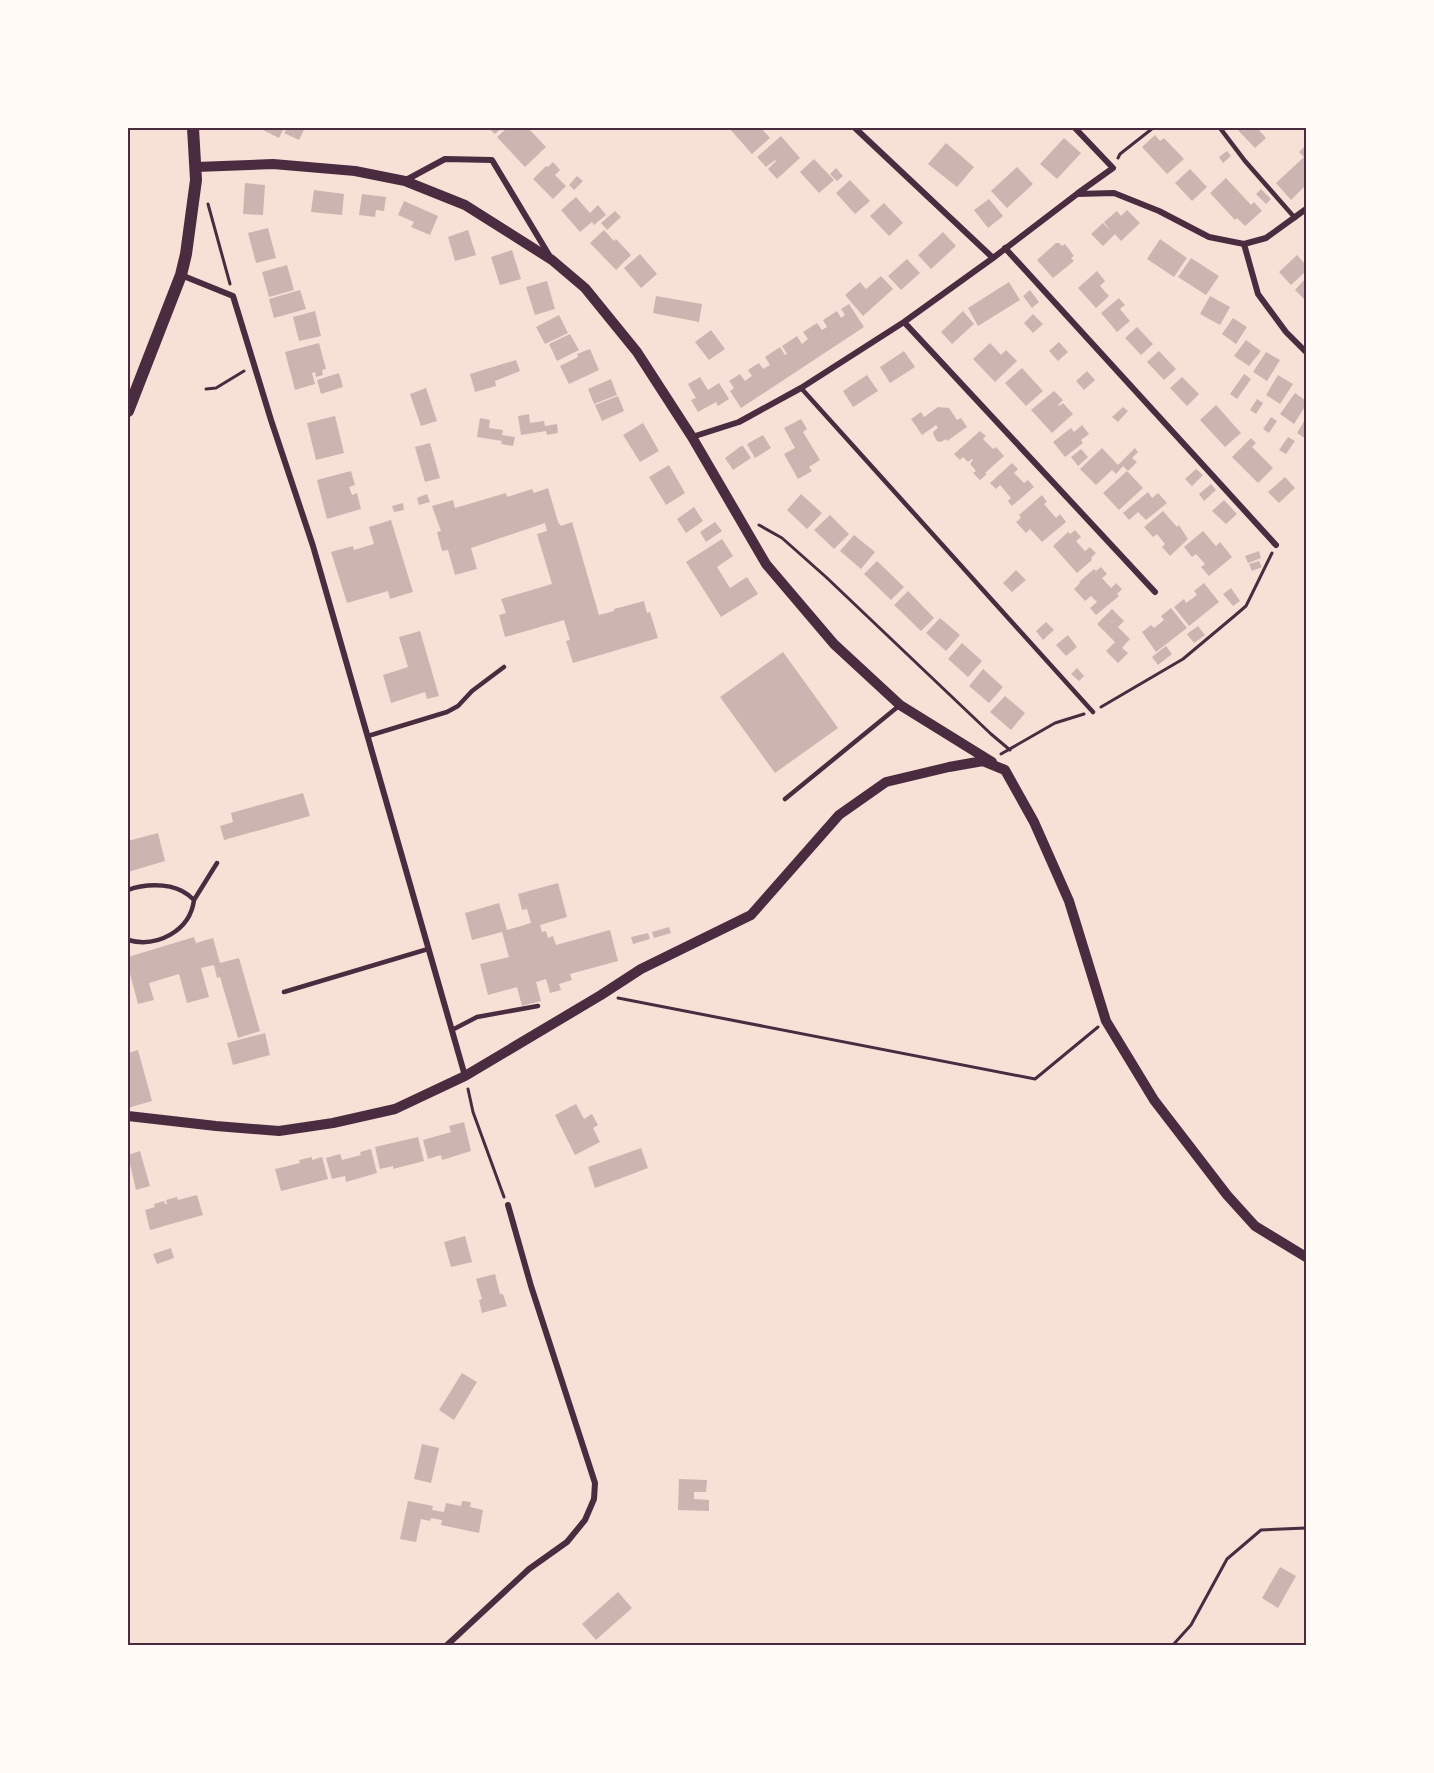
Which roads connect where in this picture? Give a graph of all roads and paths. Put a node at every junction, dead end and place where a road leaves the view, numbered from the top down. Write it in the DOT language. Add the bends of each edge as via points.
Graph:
graph roads {
  1 [pos="193,128"];
  2 [pos="855,128"];
  3 [pos="1075,128"];
  4 [pos="1153,128"];
  5 [pos="1220,128"];
  6 [pos="196,167"];
  7 [pos="1113,168"];
  8 [pos="405,181"];
  9 [pos="1077,194"];
  10 [pos="207,199"];
  11 [pos="1306,209"];
  12 [pos="1295,218"];
  13 [pos="1244,244"];
  14 [pos="1005,248"];
  15 [pos="993,258"];
  16 [pos="552,260"];
  17 [pos="181,275"];
  18 [pos="233,296"];
  19 [pos="904,322"];
  20 [pos="1306,352"];
  21 [pos="255,368"];
  22 [pos="801,387"];
  23 [pos="206,389"];
  24 [pos="128,411"];
  25 [pos="692,437"];
  26 [pos="742,522"];
  27 [pos="1276,545"];
  28 [pos="1155,592"];
  29 [pos="504,667"];
  30 [pos="900,705"];
  31 [pos="1093,712"];
  32 [pos="368,736"];
  33 [pos="1005,770"];
  34 [pos="785,799"];
  35 [pos="217,863"];
  36 [pos="128,890"];
  37 [pos="194,900"];
  38 [pos="128,940"];
  39 [pos="428,949"];
  40 [pos="284,992"];
  41 [pos="601,995"];
  42 [pos="538,1006"];
  43 [pos="1106,1021"];
  44 [pos="452,1030"];
  45 [pos="465,1076"];
  46 [pos="128,1116"];
  47 [pos="508,1205"];
  48 [pos="1306,1257"];
  49 [pos="1306,1527"];
  50 [pos="446,1646"];
  51 [pos="1172,1646"];
  1 -- 6 [label="main road"];
  2 -- 15 [label="street"];
  3 -- 7 [label="street"];
  4 -- 7 [label="path" via="1120,154"];
  5 -- 12 [label="lane"];
  6 -- 8 [label="street" via="273,164 355,171"];
  6 -- 17 [label="main road"];
  7 -- 9 [label="street"];
  8 -- 16 [label="street" via="465,205"];
  8 -- 16 [label="street" via="445,159 492,160"];
  9 -- 13 [label="street" via="1114,193 1209,237"];
  9 -- 14 [label="street"];
  10 -- 18 [label="path"];
  11 -- 12 [label="street"];
  12 -- 13 [label="street" via="1266,238"];
  13 -- 20 [label="street" via="1258,294"];
  14 -- 15 [label="street"];
  14 -- 27 [label="street"];
  15 -- 19 [label="street"];
  16 -- 25 [label="street" via="585,288 637,352"];
  17 -- 18 [label="street"];
  17 -- 24 [label="main road"];
  18 -- 21 [label="street"];
  19 -- 22 [label="street"];
  19 -- 28 [label="street"];
  21 -- 23 [label="path" via="216,388"];
  21 -- 32 [label="street" via="313,546"];
  22 -- 25 [label="street" via="739,422"];
  22 -- 31 [label="lane"];
  25 -- 26 [label="street"];
  26 -- 30 [label="street" via="766,564 834,644"];
  26 -- 31 [label="path" via="757,524 782,538 1010,750 1055,723"];
  27 -- 31 [label="path" via="1246,606 1183,659"];
  29 -- 32 [label="lane" via="447,712"];
  30 -- 33 [label="street"];
  30 -- 34 [label="lane"];
  32 -- 39 [label="street"];
  33 -- 41 [label="street" via="983,761 886,783 839,815 751,915 641,969"];
  33 -- 43 [label="street" via="1034,822 1069,901"];
  35 -- 37 [label="lane"];
  36 -- 37 [label="lane" via="163,886 182,890"];
  37 -- 38 [label="lane" via="193,912 167,938 151,943"];
  39 -- 40 [label="lane"];
  39 -- 44 [label="street"];
  41 -- 43 [label="path" via="1035,1080"];
  41 -- 45 [label="street"];
  42 -- 44 [label="lane" via="477,1017"];
  43 -- 48 [label="street" via="1154,1100 1227,1195 1254,1226"];
  44 -- 45 [label="street"];
  45 -- 46 [label="street" via="395,1109 279,1131"];
  45 -- 47 [label="path" via="473,1112"];
  47 -- 50 [label="street" via="595,1483 594,1499 585,1520 567,1542 529,1569"];
  49 -- 51 [label="path" via="1261,1530 1227,1559 1191,1625"];
}
